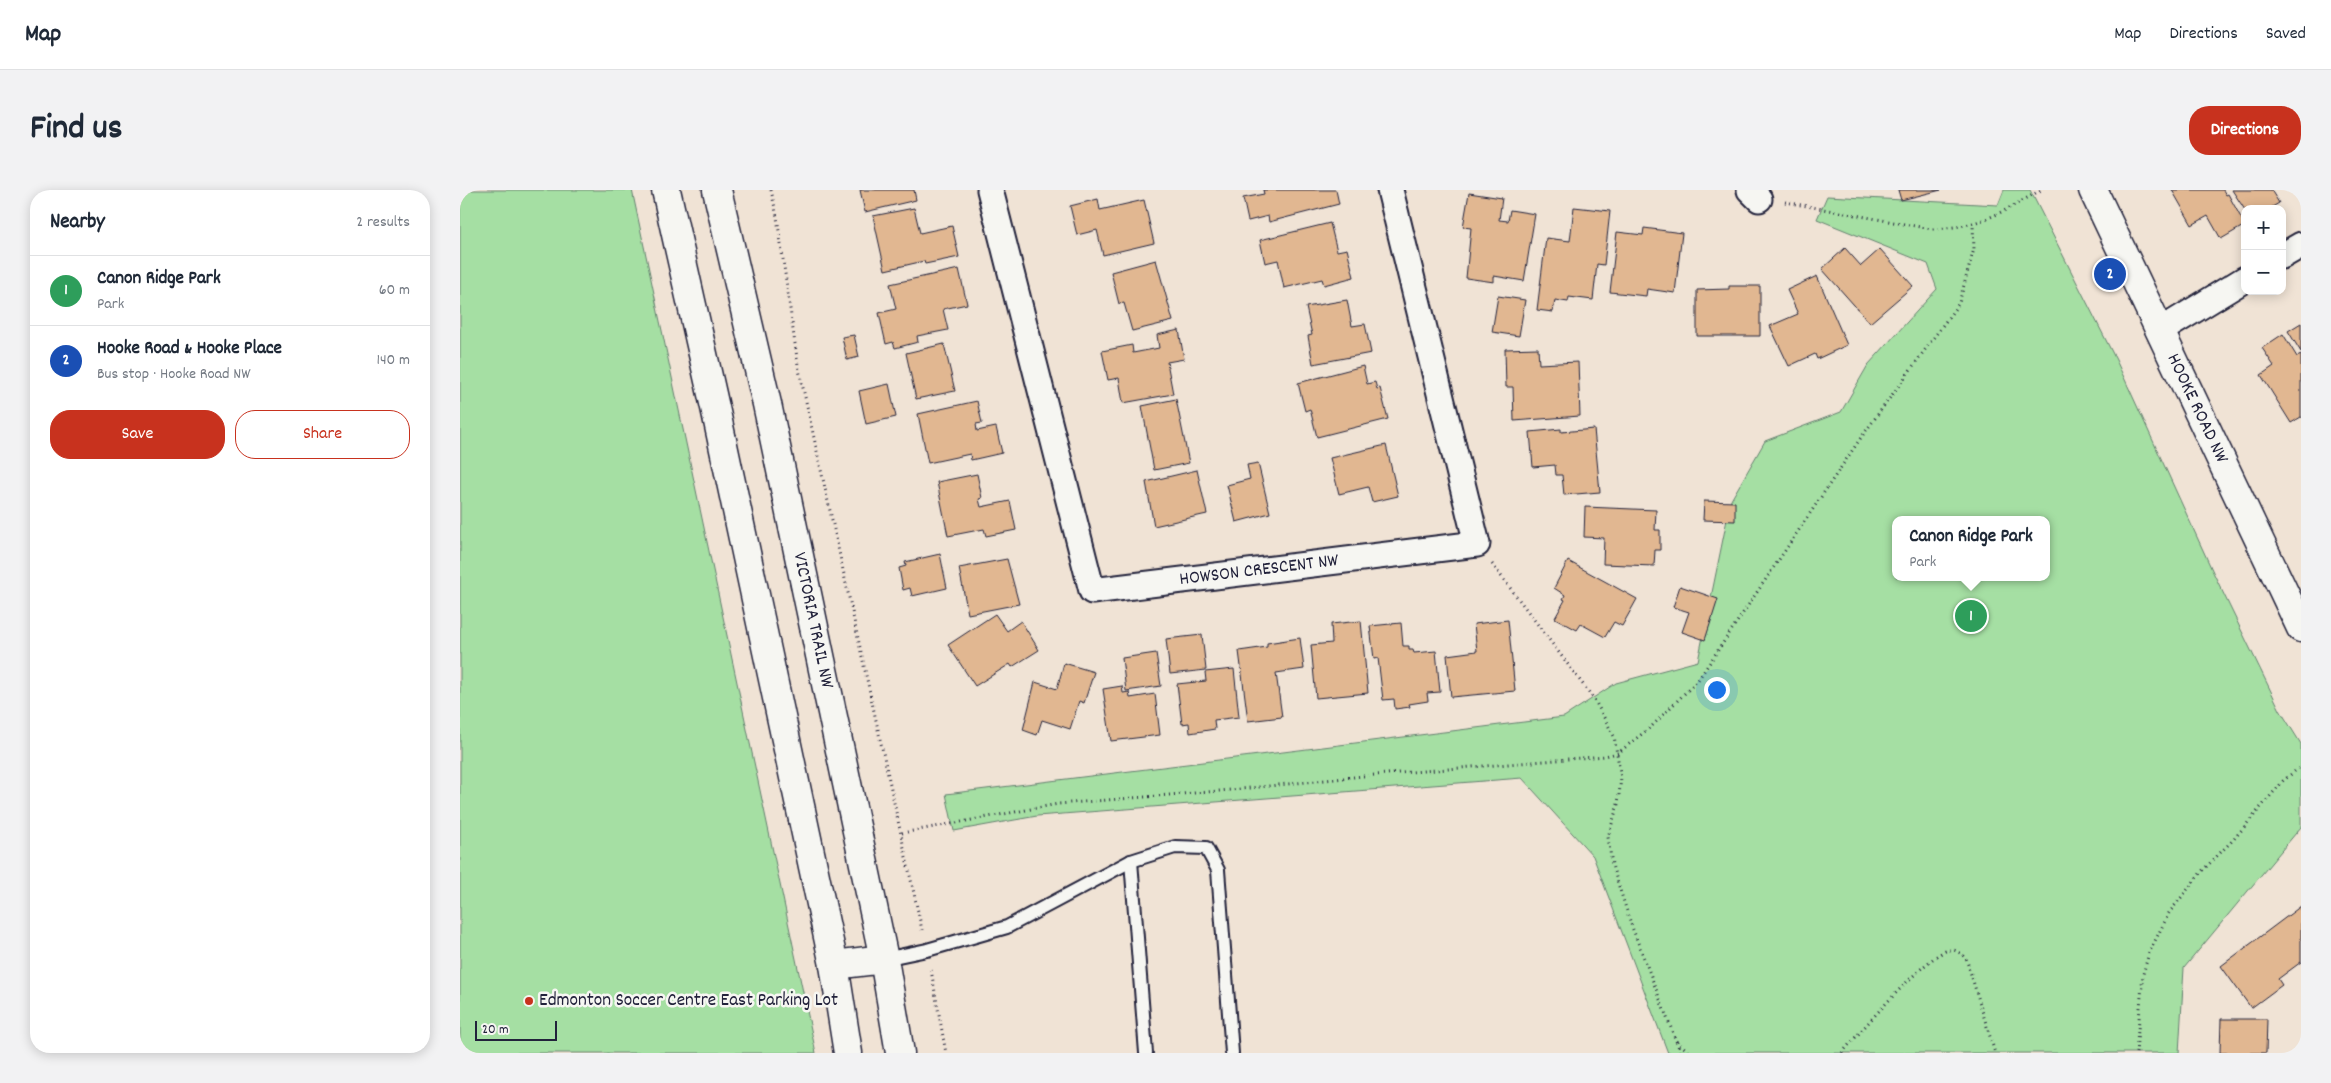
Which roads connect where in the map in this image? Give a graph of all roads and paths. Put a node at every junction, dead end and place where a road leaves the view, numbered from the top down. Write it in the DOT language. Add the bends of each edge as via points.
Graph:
graph roads {
  1 [pos="666,190"];
  2 [pos="717,190"];
  3 [pos="771,190"];
  4 [pos="990,190"];
  5 [pos="1390,190"];
  6 [pos="2041,190"];
  7 [pos="2093,190"];
  8 [pos="1755,194"];
  9 [pos="1973,225"];
  10 [pos="2301,245"];
  11 [pos="2286,254"];
  12 [pos="2241,281"];
  13 [pos="2160,331"];
  14 [pos="1477,544"];
  15 [pos="2301,628"];
  16 [pos="1618,753"];
  17 [pos="2301,766"];
  18 [pos="902,833"];
  19 [pos="1131,861"];
  20 [pos="927,950"];
  21 [pos="884,959"];
  22 [pos="834,965"];
  23 [pos="1676,1041"];
  24 [pos="848,1053"];
  25 [pos="900,1053"];
  26 [pos="946,1053"];
  27 [pos="1146,1053"];
  28 [pos="1232,1053"];
  29 [pos="1680,1053"];
  30 [pos="1691,1053"];
  31 [pos="1842,1053"];
  32 [pos="1995,1053"];
  33 [pos="2136,1053"];
  1 -- 22 [label="main road"];
  2 -- 21 [label="main road, VICTORIA TRAIL NW" via="767,404"];
  3 -- 18 [label="path" via="798,365"];
  4 -- 14 [label="street, HOWSON CRESCENT NW" via="1092,591"];
  5 -- 14 [label="street"];
  6 -- 9 [label="path"];
  7 -- 13 [label="main road, HOOKE ROAD NW"];
  8 -- 9 [label="path" via="1931,229"];
  9 -- 16 [label="path" via="1974,249 1960,303 1860,440 1698,680 1652,726"];
  10 -- 11 [label="street"];
  12 -- 13 [label="street"];
  13 -- 15 [label="main road, HOOKE ROAD NW"];
  14 -- 16 [label="path" via="1594,700 1614,736"];
  16 -- 18 [label="path" via="1058,804"];
  16 -- 23 [label="path" via="1621,778 1618,804 1608,837 1612,865"];
  17 -- 33 [label="path" via="2283,781 2202,871 2169,913 2149,953 2143,974"];
  18 -- 20 [label="path"];
  19 -- 20 [label="lane" via="1007,927"];
  19 -- 27 [label="lane"];
  19 -- 28 [label="lane" via="1175,847 1206,848 1218,870"];
  20 -- 21 [label="lane"];
  20 -- 26 [label="path"];
  21 -- 22 [label="main road"];
  21 -- 25 [label="main road, VICTORIA TRAIL NW"];
  22 -- 24 [label="main road"];
  23 -- 29 [label="path"];
  23 -- 30 [label="path"];
  31 -- 32 [label="path" via="1924,967 1950,950 1959,951 1966,958"];
}
